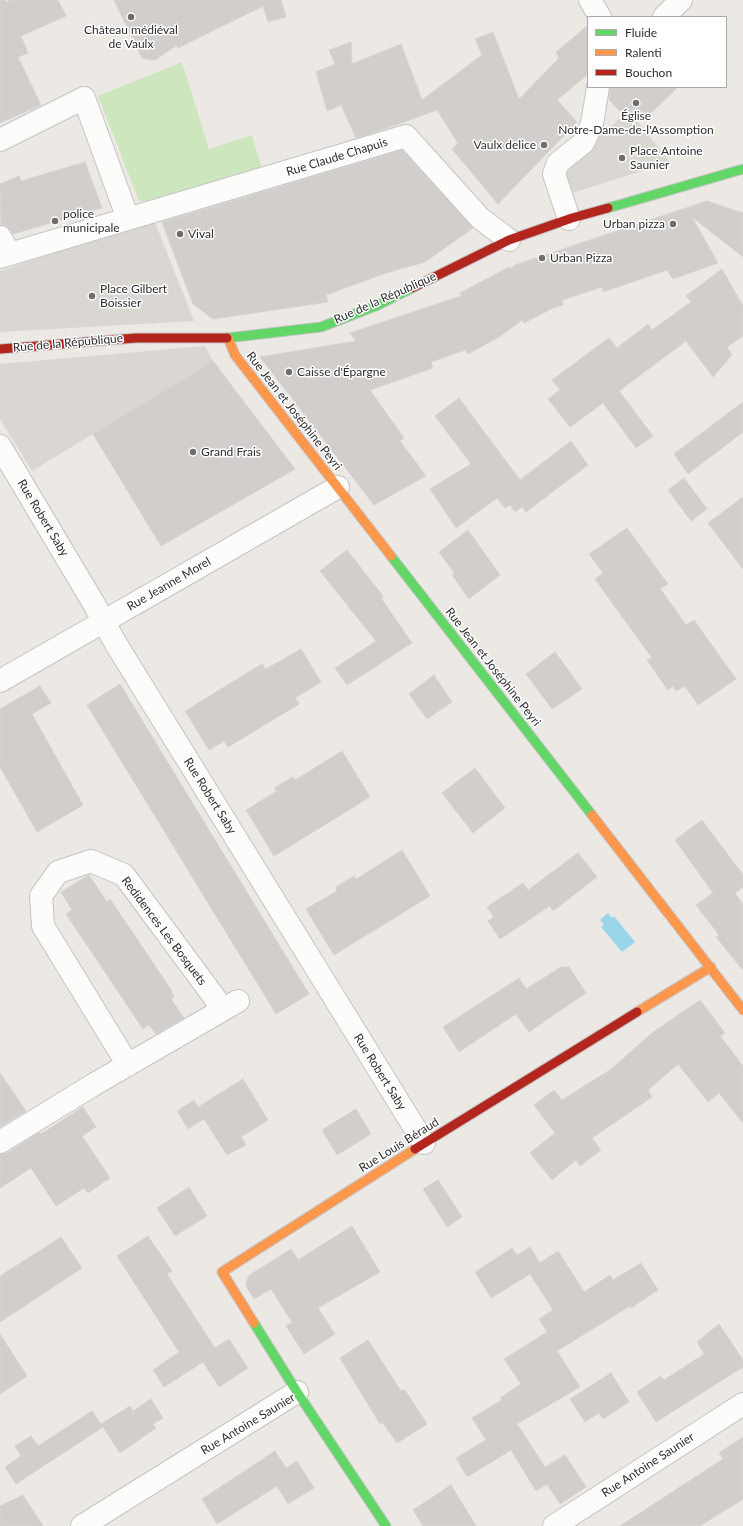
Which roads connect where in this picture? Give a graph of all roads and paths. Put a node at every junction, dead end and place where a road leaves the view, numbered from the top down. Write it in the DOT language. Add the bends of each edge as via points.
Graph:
graph roads {
  1 [pos="590,0"];
  2 [pos="681,0"];
  3 [pos="599,16"];
  4 [pos="665,16"];
  5 [pos="598,88"];
  6 [pos="0,140"];
  7 [pos="743,168"];
  8 [pos="128,219"];
  9 [pos="569,219"];
  10 [pos="509,240"];
  11 [pos="3,249"];
  12 [pos="228,338"];
  13 [pos="0,349"];
  14 [pos="0,446"];
  15 [pos="338,487"];
  16 [pos="104,622"];
  17 [pos="0,681"];
  18 [pos="711,967"];
  19 [pos="743,1010"];
  20 [pos="128,1065"];
  21 [pos="0,1142"];
  22 [pos="424,1143"];
  23 [pos="297,1392"];
  24 [pos="743,1404"];
  25 [pos="82,1526"];
  26 [pos="386,1526"];
  27 [pos="554,1526"];
  1 -- 3 [label="street"];
  2 -- 4 [label="street"];
  5 -- 9 [label="street" via="592,124 583,143 558,164 554,174"];
  6 -- 8 [label="street" via="84,98"];
  7 -- 9 [label="street, Rue de la République"];
  8 -- 10 [label="street, Rue Claude Chapuis" via="406,136 480,218"];
  8 -- 11 [label="street"];
  9 -- 10 [label="street, Rue de la République"];
  10 -- 12 [label="street, Rue de la République" via="378,305 320,327"];
  12 -- 13 [label="street, Rue de la République" via="136,338"];
  12 -- 15 [label="street, Rue Jean et Joséphine Peyri" via="236,355"];
  14 -- 16 [label="street, Rue Robert Saby"];
  15 -- 16 [label="street, Rue Jeanne Morel"];
  15 -- 18 [label="street, Rue Jean et Joséphine Peyri"];
  16 -- 17 [label="street, Rue Jeanne Morel"];
  16 -- 22 [label="street, Rue Robert Saby"];
  18 -- 19 [label="street, Rue Jean et Joséphine Peyri"];
  18 -- 22 [label="street, Rue Louis Béraud"];
  20 -- 20 [label="street, Redidences Les Bosquets" via="230,1005 124,875 92,861 58,872 41,896 43,926"];
  20 -- 21 [label="street, Redidences Les Bosquets"];
  22 -- 23 [label="street, Rue Louis Béraud" via="222,1272"];
  23 -- 25 [label="street, Rue Antoine Saunier"];
  23 -- 26 [label="street, Rue Antoine Saunier"];
  24 -- 27 [label="street, Rue Antoine Saunier"];
}
